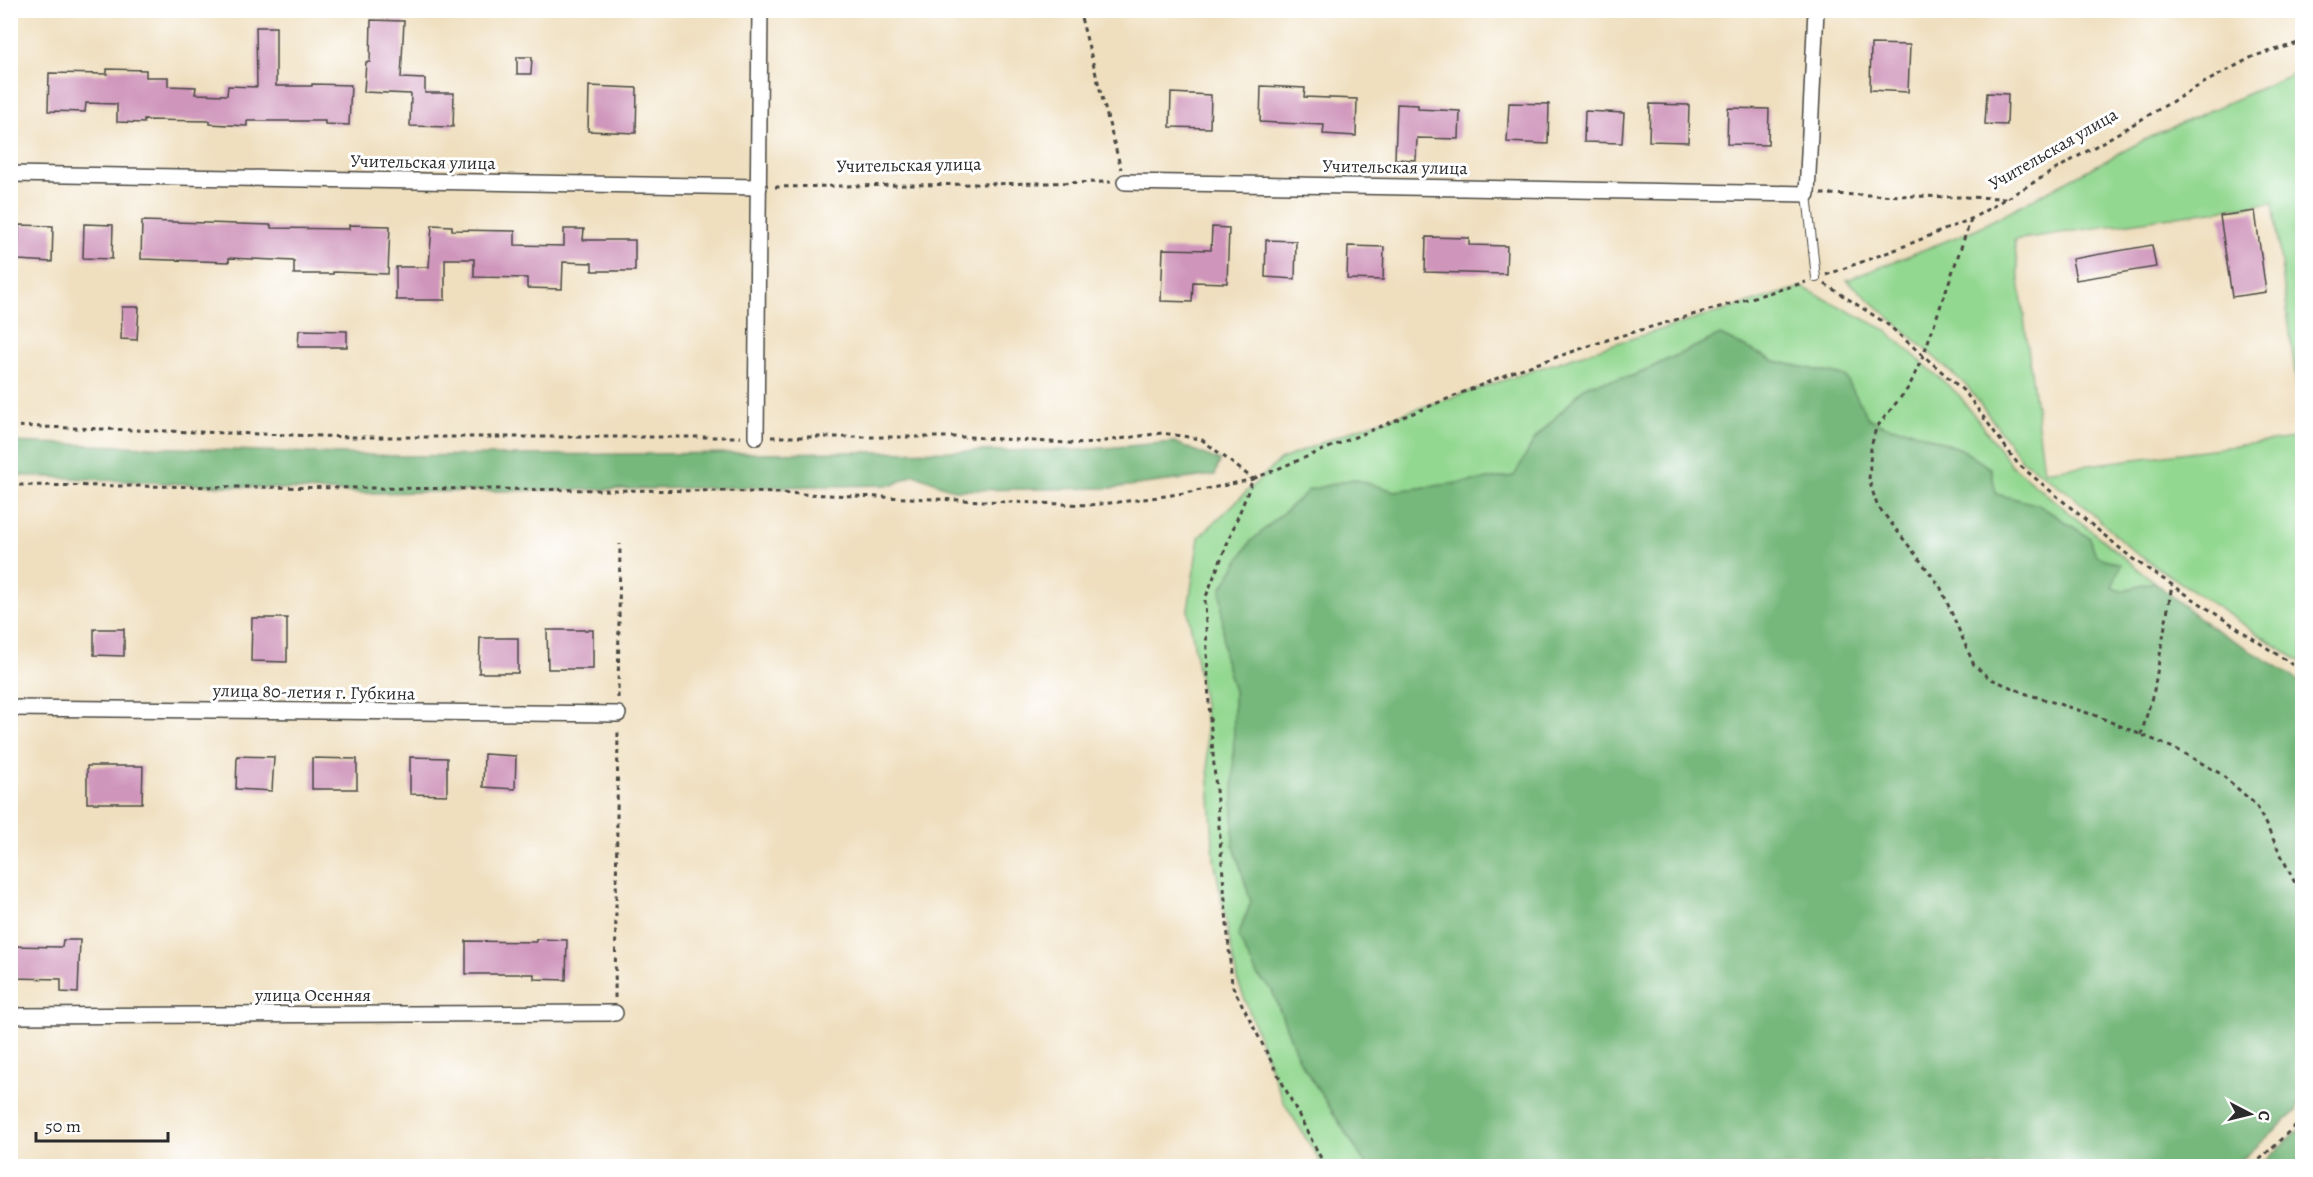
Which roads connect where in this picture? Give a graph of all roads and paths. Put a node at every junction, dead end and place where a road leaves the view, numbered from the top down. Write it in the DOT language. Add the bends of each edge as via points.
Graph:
graph roads {
  1 [pos="760,10"];
  2 [pos="1079,10"];
  3 [pos="1816,10"];
  4 [pos="2302,42"];
  5 [pos="10,174"];
  6 [pos="1125,182"];
  7 [pos="759,187"];
  8 [pos="1807,194"];
  9 [pos="2008,198"];
  10 [pos="1971,219"];
  11 [pos="1816,278"];
  12 [pos="1923,356"];
  13 [pos="10,426"];
  14 [pos="756,437"];
  15 [pos="1253,479"];
  16 [pos="10,485"];
  17 [pos="620,544"];
  18 [pos="2172,585"];
  19 [pos="2302,671"];
  20 [pos="10,708"];
  21 [pos="618,714"];
  22 [pos="2141,735"];
  23 [pos="2302,912"];
  24 [pos="615,1013"];
  25 [pos="10,1016"];
  26 [pos="2302,1119"];
  27 [pos="1325,1167"];
  28 [pos="2253,1167"];
  1 -- 7 [label="street"];
  2 -- 6 [label="path"];
  3 -- 8 [label="street"];
  4 -- 9 [label="path, Учительская улица" via="2254,56"];
  5 -- 7 [label="street, Учительская улица"];
  6 -- 7 [label="path, Учительская улица"];
  6 -- 8 [label="street, Учительская улица"];
  7 -- 14 [label="street"];
  8 -- 9 [label="path"];
  8 -- 11 [label="lane"];
  9 -- 10 [label="path, Учительская улица"];
  10 -- 11 [label="path, Учительская улица"];
  10 -- 12 [label="path"];
  11 -- 12 [label="path" via="1887,324"];
  11 -- 15 [label="path, Учительская улица" via="1515,371"];
  12 -- 18 [label="path" via="1965,392 2018,464 2133,559"];
  12 -- 22 [label="path" via="1909,387 1876,428 1869,480 1877,505 1940,586 1974,665 1989,678"];
  13 -- 14 [label="path" via="352,437"];
  14 -- 15 [label="path" via="968,437 1084,444 1162,433 1201,439"];
  15 -- 16 [label="path, Учительская улица" via="1209,490 1089,505 724,491"];
  15 -- 27 [label="path" via="1205,599 1209,705 1232,985"];
  17 -- 21 [label="path"];
  18 -- 19 [label="path"];
  18 -- 22 [label="path" via="2154,690"];
  20 -- 21 [label="street, улица 80-летия г. Губкина"];
  21 -- 24 [label="path"];
  22 -- 23 [label="path" via="2221,774 2256,805 2298,890"];
  24 -- 25 [label="street, улица Осенняя"];
  26 -- 28 [label="path"];
}
